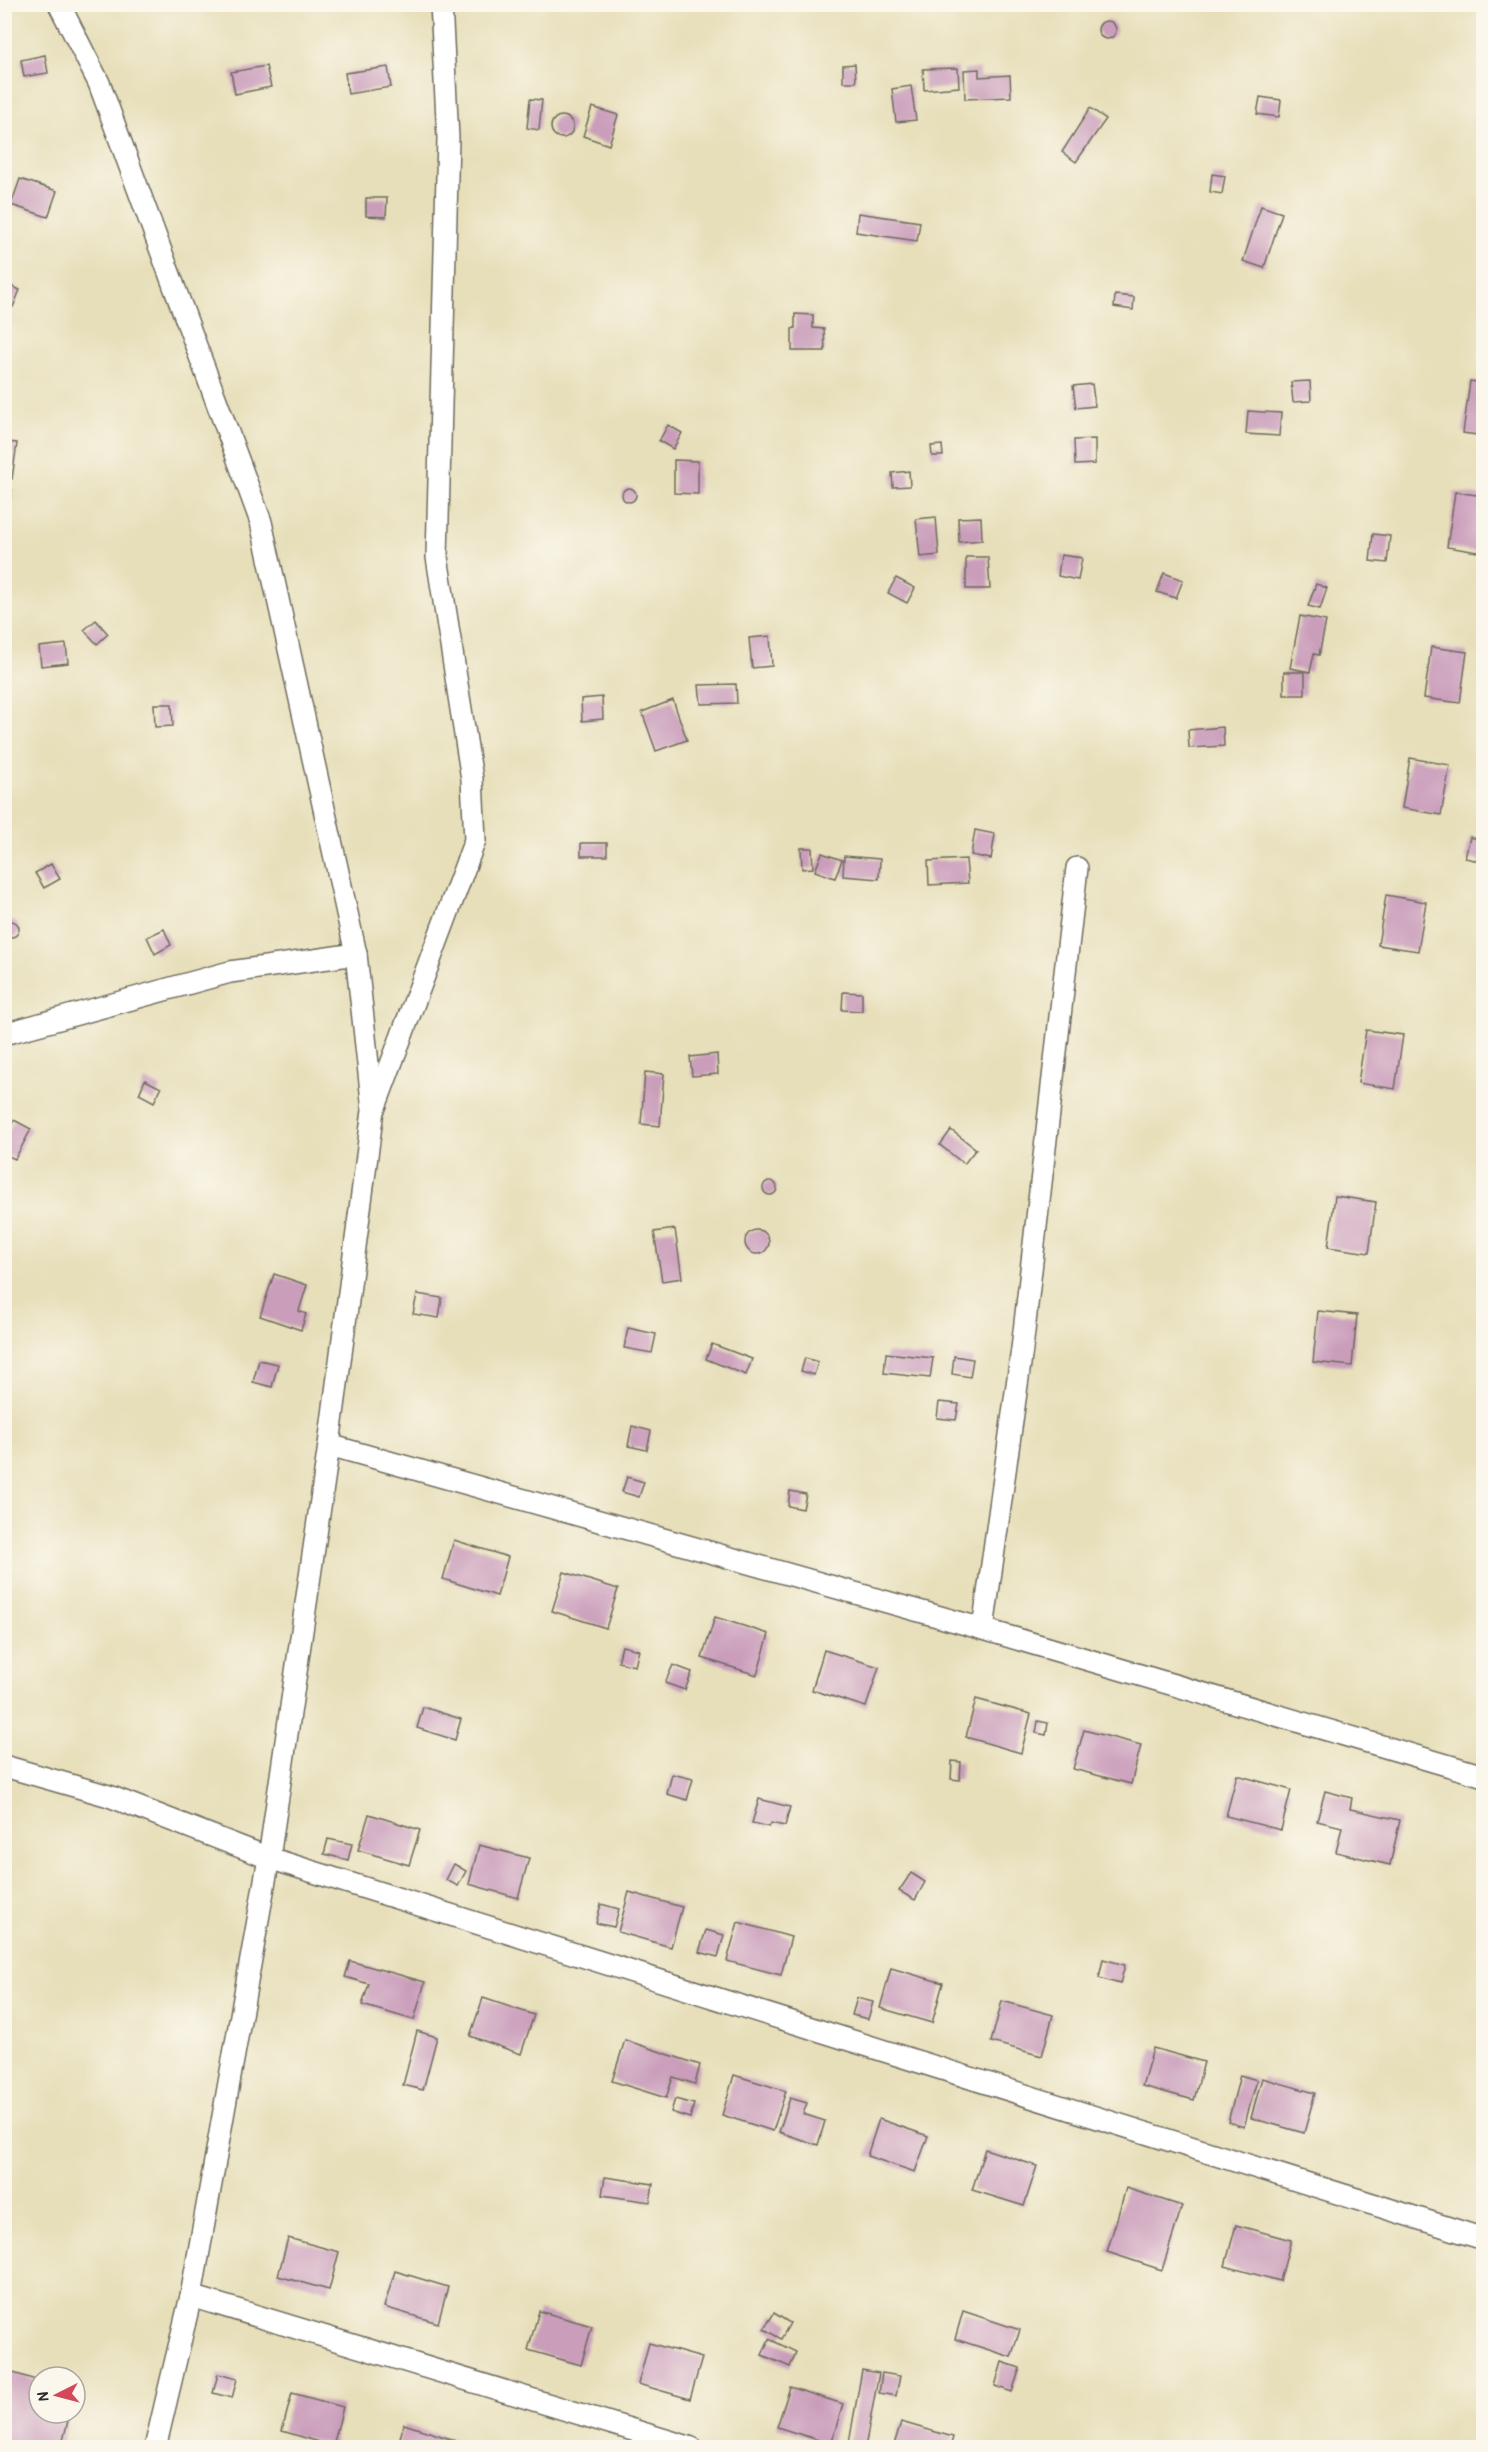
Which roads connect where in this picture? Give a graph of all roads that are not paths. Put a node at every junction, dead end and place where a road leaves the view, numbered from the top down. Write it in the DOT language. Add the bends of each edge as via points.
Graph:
graph roads {
  1 [pos="59,4"];
  2 [pos="441,4"];
  3 [pos="1077,868"];
  4 [pos="356,954"];
  5 [pos="4,1034"];
  6 [pos="374,1110"];
  7 [pos="329,1445"];
  8 [pos="983,1629"];
  9 [pos="4,1766"];
  10 [pos="1484,1776"];
  11 [pos="269,1858"];
  12 [pos="1484,2239"];
  13 [pos="191,2296"];
  14 [pos="155,2448"];
  15 [pos="692,2448"];
  1 -- 4 [label="lane" via="99,84 261,522"];
  2 -- 6 [label="lane" via="448,138 437,557 472,779 475,840"];
  3 -- 8 [label="lane" via="1022,1349"];
  4 -- 5 [label="lane" via="230,972"];
  4 -- 6 [label="lane"];
  6 -- 7 [label="lane"];
  7 -- 8 [label="lane"];
  7 -- 11 [label="lane"];
  8 -- 10 [label="lane"];
  9 -- 11 [label="lane" via="109,1796"];
  11 -- 12 [label="lane"];
  11 -- 13 [label="lane"];
  13 -- 14 [label="lane"];
  13 -- 15 [label="lane"];
}
